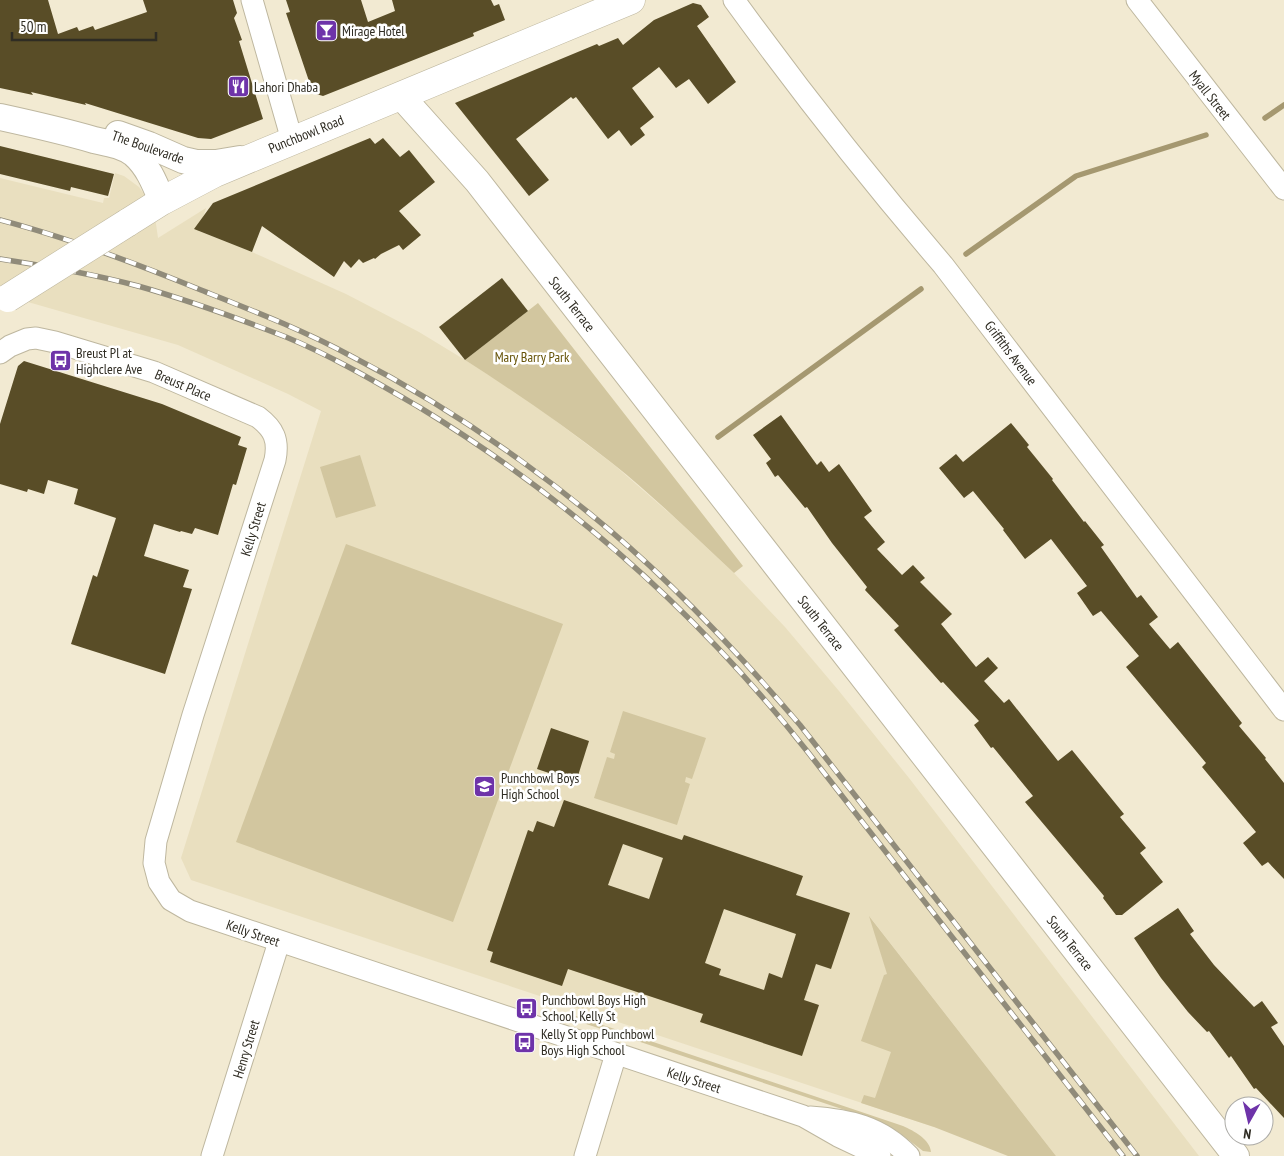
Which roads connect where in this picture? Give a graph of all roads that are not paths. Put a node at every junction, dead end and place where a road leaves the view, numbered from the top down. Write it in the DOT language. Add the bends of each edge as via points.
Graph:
graph roads {
  1 [pos="252,0"];
  2 [pos="631,0"];
  3 [pos="734,0"];
  4 [pos="1137,0"];
  5 [pos="401,96"];
  6 [pos="0,117"];
  7 [pos="75,134"];
  8 [pos="292,140"];
  9 [pos="250,158"];
  10 [pos="1284,189"];
  11 [pos="162,201"];
  12 [pos="4,301"];
  13 [pos="0,354"];
  14 [pos="274,433"];
  15 [pos="1284,710"];
  16 [pos="280,942"];
  17 [pos="616,1054"];
  18 [pos="802,1116"];
  19 [pos="212,1156"];
  20 [pos="585,1156"];
  21 [pos="880,1156"];
  22 [pos="909,1156"];
  23 [pos="1236,1156"];
  1 -- 8 [label="street"];
  2 -- 5 [label="main road, Punchbowl Road"];
  3 -- 15 [label="street, Griffiths Avenue" via="884,196 943,265"];
  4 -- 10 [label="street, Myall Street"];
  5 -- 8 [label="main road, Punchbowl Road"];
  5 -- 23 [label="street, South Terrace" via="477,181"];
  6 -- 7 [label="street, The Boulevarde"];
  7 -- 9 [label="street, The Boulevarde" via="117,134 196,163"];
  7 -- 11 [label="street, The Boulevarde" via="120,147 135,155 147,168"];
  8 -- 9 [label="main road, Punchbowl Road"];
  9 -- 11 [label="main road, Punchbowl Road"];
  11 -- 12 [label="main road, Punchbowl Road, bridge"];
  13 -- 14 [label="street, Breust Place" via="27,339 55,342 154,372 248,412"];
  14 -- 16 [label="street, Kelly Street" via="275,460 190,724 154,851 159,882 179,906"];
  16 -- 17 [label="street, Kelly Street"];
  16 -- 19 [label="street, Henry Street"];
  17 -- 18 [label="street, Kelly Street"];
  17 -- 20 [label="street"];
  18 -- 21 [label="street, Kelly Street"];
  18 -- 22 [label="street, Kelly Street" via="858,1124 891,1139"];
}
